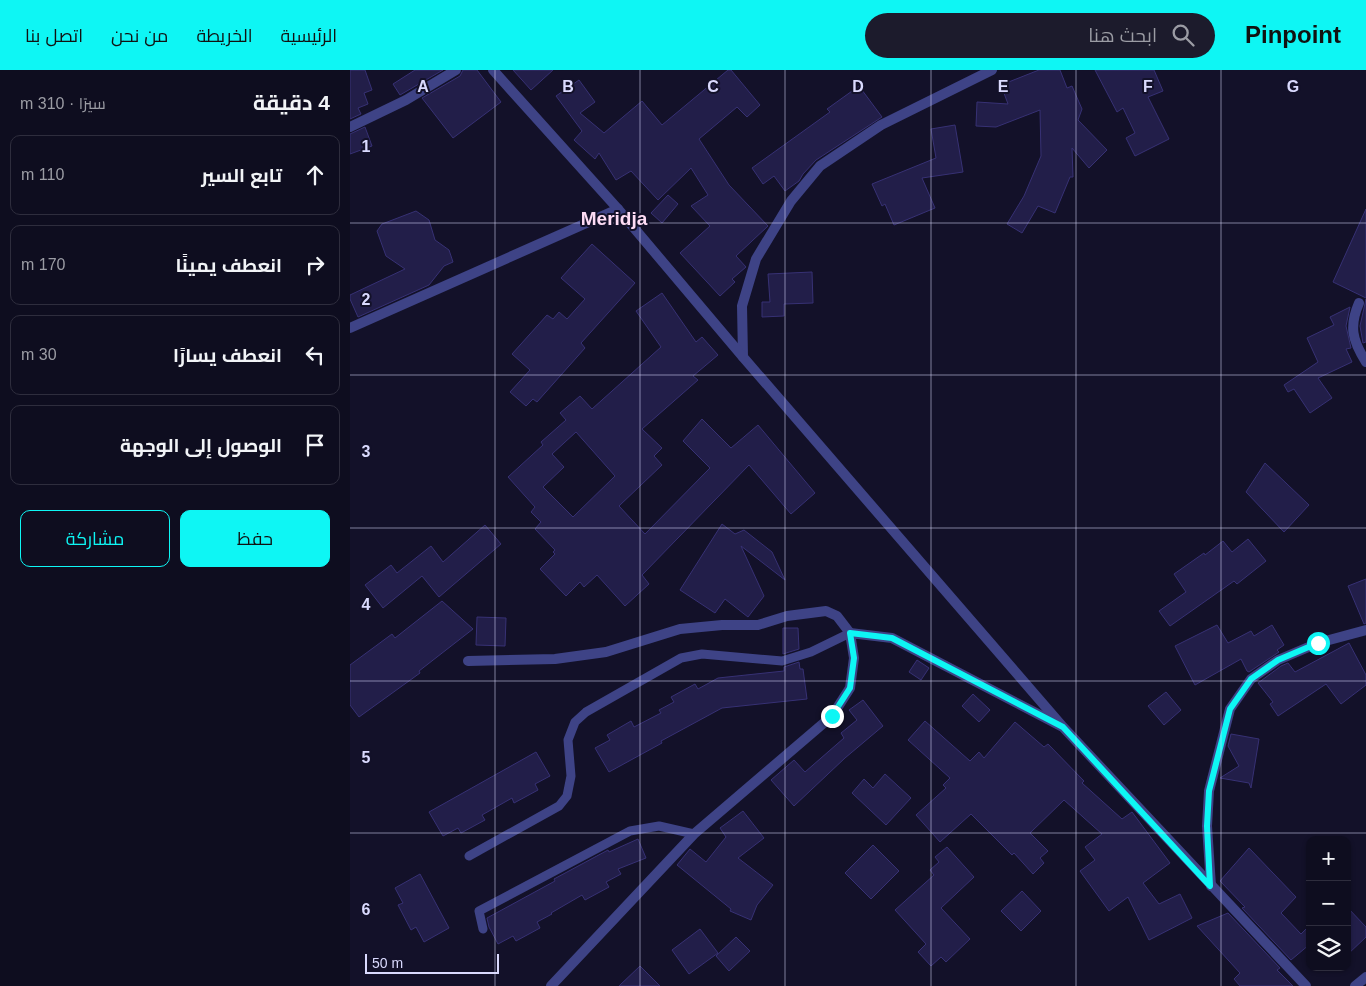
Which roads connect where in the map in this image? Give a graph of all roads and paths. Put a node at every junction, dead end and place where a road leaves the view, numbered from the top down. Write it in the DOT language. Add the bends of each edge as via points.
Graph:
graph roads {
  1 [pos="456,70"];
  2 [pos="493,70"];
  3 [pos="992,70"];
  4 [pos="350,127"];
  5 [pos="618,209"];
  6 [pos="1359,302"];
  7 [pos="350,328"];
  8 [pos="743,357"];
  9 [pos="1366,362"];
  10 [pos="1366,630"];
  11 [pos="850,633"];
  12 [pos="468,661"];
  13 [pos="1063,727"];
  14 [pos="694,834"];
  15 [pos="469,856"];
  16 [pos="1210,886"];
  17 [pos="484,930"];
  18 [pos="1366,977"];
  19 [pos="551,986"];
  20 [pos="1306,986"];
  21 [pos="1354,986"];
  1 -- 4 [label="street" via="406,100"];
  2 -- 5 [label="street"];
  3 -- 8 [label="street" via="880,125 820,166 791,201 756,259 742,306"];
  5 -- 7 [label="street"];
  5 -- 8 [label="street"];
  6 -- 9 [label="street" via="1353,316 1352,332"];
  8 -- 13 [label="street"];
  10 -- 16 [label="street" via="1318,643 1278,660 1251,679 1230,709 1209,791"];
  11 -- 12 [label="street" via="837,616 826,611 787,616 758,625 680,628 606,652 555,659"];
  11 -- 13 [label="street" via="892,638"];
  11 -- 14 [label="street" via="854,658 850,688 832,716"];
  11 -- 15 [label="lane" via="811,652 782,661 702,654 681,658 586,712 575,722 568,740 571,776 567,796 559,806"];
  13 -- 16 [label="street"];
  14 -- 17 [label="lane" via="659,826 630,831 479,911"];
  14 -- 19 [label="street"];
  16 -- 20 [label="street"];
  18 -- 21 [label="street"];
}
